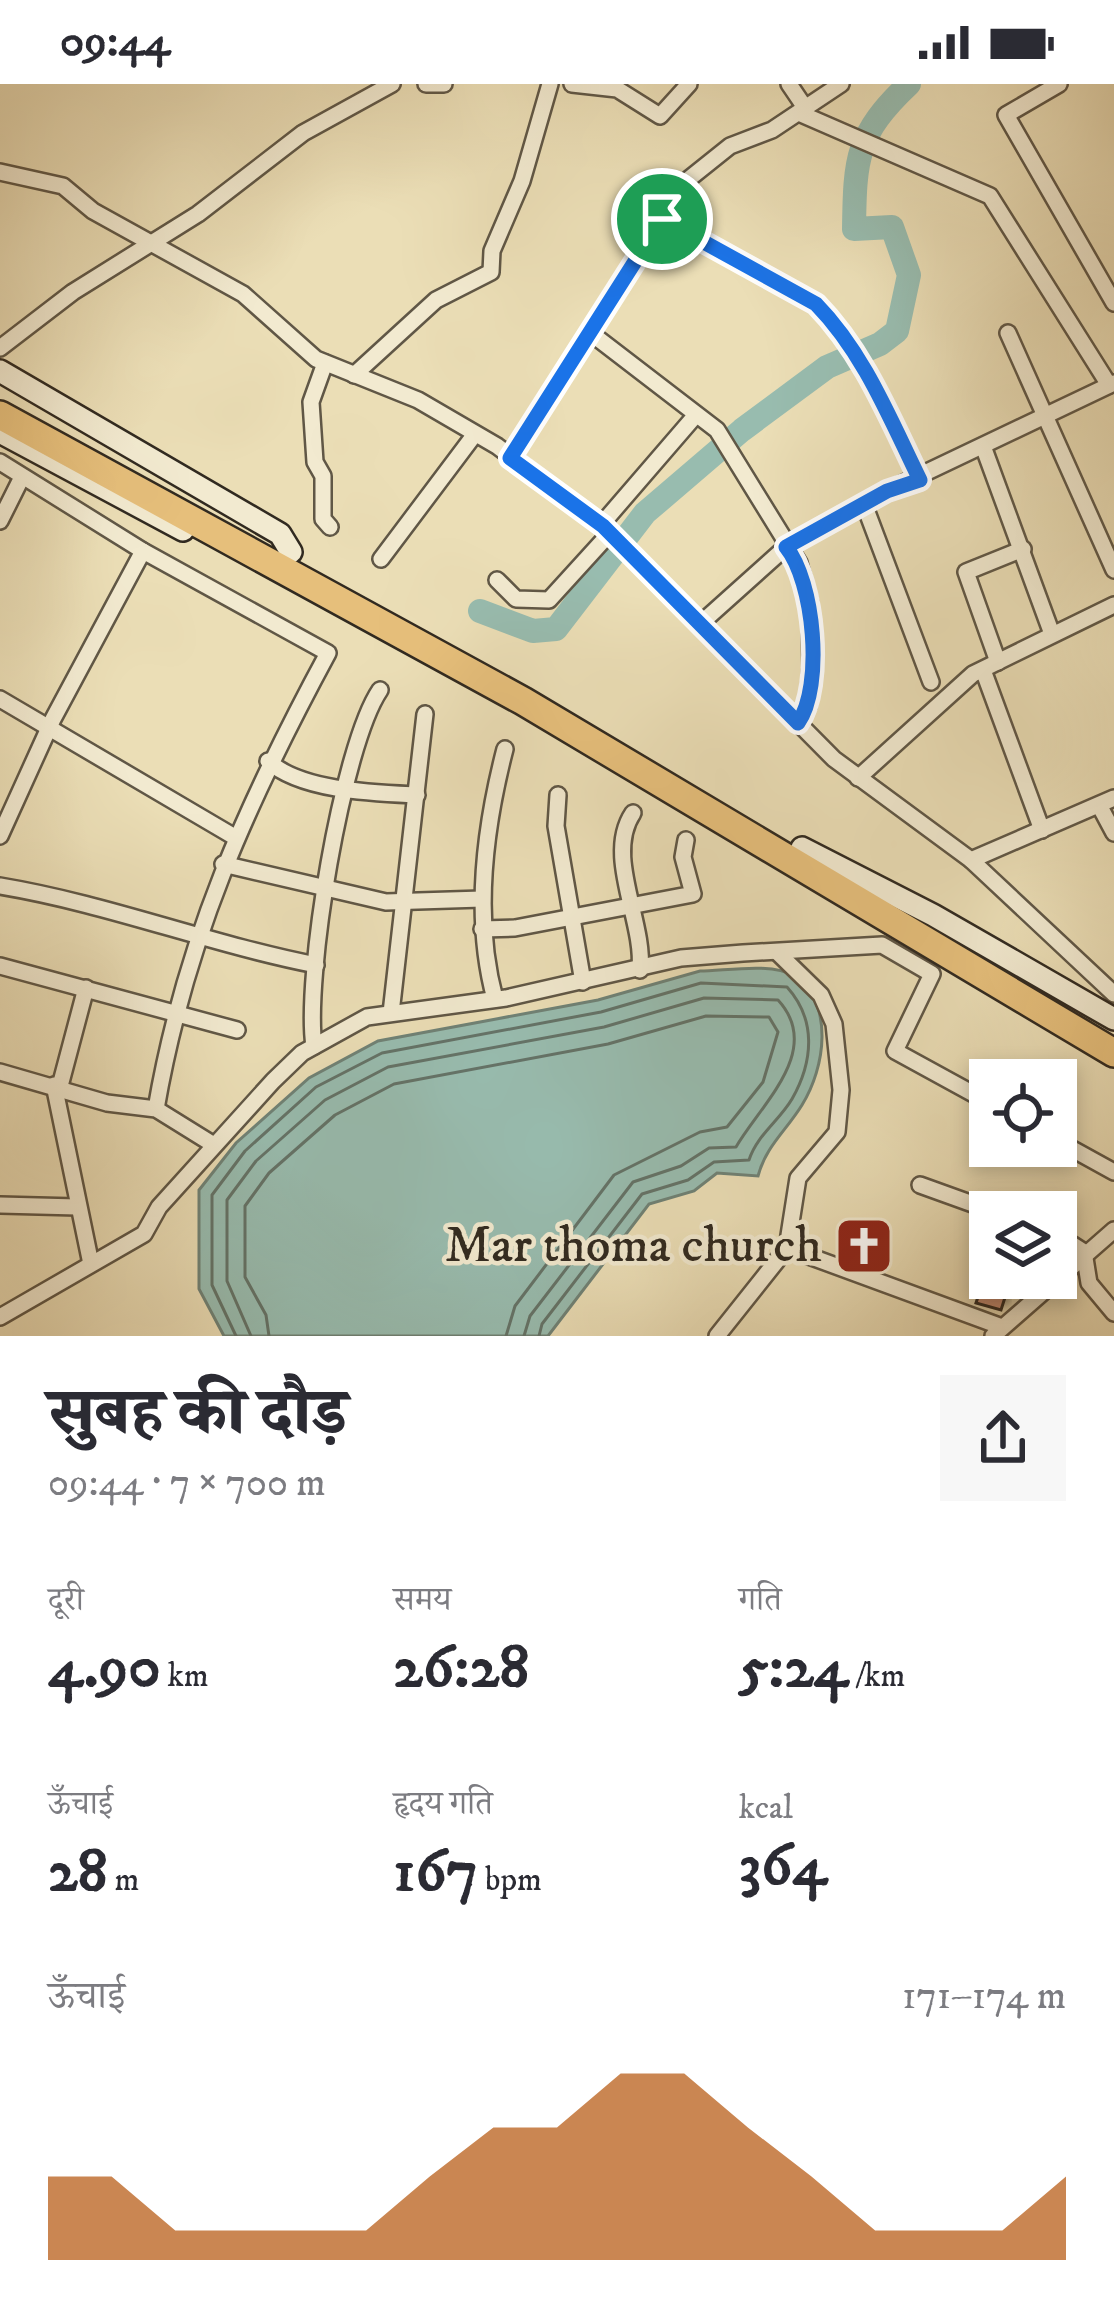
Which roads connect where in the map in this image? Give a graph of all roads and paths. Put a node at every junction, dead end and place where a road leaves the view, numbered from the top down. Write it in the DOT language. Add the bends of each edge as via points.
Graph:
graph roads {
  1 [pos="392,84"];
  2 [pos="426,84"];
  3 [pos="443,84"];
  4 [pos="550,84"];
  5 [pos="572,84"];
  6 [pos="689,84"];
  7 [pos="789,84"];
  8 [pos="841,84"];
  9 [pos="1059,84"];
  10 [pos="601,85"];
  11 [pos="803,111"];
  12 [pos="0,172"];
  13 [pos="662,219"];
  14 [pos="149,241"];
  15 [pos="1114,303"];
  16 [pos="1008,333"];
  17 [pos="592,334"];
  18 [pos="0,348"];
  19 [pos="325,363"];
  20 [pos="0,371"];
  21 [pos="354,375"];
  22 [pos="1112,384"];
  23 [pos="0,394"];
  24 [pos="0,415"];
  25 [pos="695,416"];
  26 [pos="1044,417"];
  27 [pos="0,432"];
  28 [pos="475,434"];
  29 [pos="983,446"];
  30 [pos="510,458"];
  31 [pos="0,462"];
  32 [pos="22,477"];
  33 [pos="920,480"];
  34 [pos="864,504"];
  35 [pos="0,520"];
  36 [pos="330,527"];
  37 [pos="605,529"];
  38 [pos="260,546"];
  39 [pos="786,547"];
  40 [pos="1023,549"];
  41 [pos="143,551"];
  42 [pos="287,560"];
  43 [pos="381,560"];
  44 [pos="1114,570"];
  45 [pos="497,580"];
  46 [pos="1114,605"];
  47 [pos="699,625"];
  48 [pos="1052,634"];
  49 [pos="990,666"];
  50 [pos="931,682"];
  51 [pos="380,690"];
  52 [pos="0,699"];
  53 [pos="425,714"];
  54 [pos="798,723"];
  55 [pos="50,726"];
  56 [pos="505,749"];
  57 [pos="268,761"];
  58 [pos="858,778"];
  59 [pos="345,787"];
  60 [pos="417,795"];
  61 [pos="558,796"];
  62 [pos="1107,801"];
  63 [pos="633,813"];
  64 [pos="1042,830"];
  65 [pos="1114,832"];
  66 [pos="0,836"];
  67 [pos="233,836"];
  68 [pos="686,840"];
  69 [pos="797,855"];
  70 [pos="971,860"];
  71 [pos="223,864"];
  72 [pos="0,886"];
  73 [pos="328,889"];
  74 [pos="405,898"];
  75 [pos="482,898"];
  76 [pos="635,905"];
  77 [pos="895,913"];
  78 [pos="570,919"];
  79 [pos="482,929"];
  80 [pos="201,936"];
  81 [pos="777,952"];
  82 [pos="316,965"];
  83 [pos="0,966"];
  84 [pos="640,970"];
  85 [pos="583,982"];
  86 [pos="86,988"];
  87 [pos="1114,994"];
  88 [pos="495,999"];
  89 [pos="391,1012"];
  90 [pos="180,1014"];
  91 [pos="1114,1019"];
  92 [pos="237,1030"];
  93 [pos="1114,1032"];
  94 [pos="314,1046"];
  95 [pos="1114,1053"];
  96 [pos="1114,1067"];
  97 [pos="0,1072"];
  98 [pos="57,1086"];
  99 [pos="969,1092"];
  100 [pos="156,1109"];
  101 [pos="214,1145"];
  102 [pos="1077,1152"];
  103 [pos="1114,1172"];
  104 [pos="920,1185"];
  105 [pos="969,1203"];
  106 [pos="0,1205"];
  107 [pos="77,1208"];
  108 [pos="1114,1230"];
  109 [pos="788,1247"];
  110 [pos="1077,1250"];
  111 [pos="1084,1256"];
  112 [pos="91,1264"];
  113 [pos="1114,1313"];
  114 [pos="0,1318"];
  115 [pos="997,1332"];
  116 [pos="718,1336"];
  1 -- 14 [label="street" via="303,133 198,214"];
  2 -- 3 [label="street"];
  4 -- 21 [label="street" via="491,272 436,300"];
  5 -- 10 [label="street"];
  6 -- 10 [label="street" via="660,116"];
  7 -- 11 [label="street"];
  8 -- 11 [label="street"];
  9 -- 15 [label="street" via="1006,115"];
  11 -- 13 [label="street" via="711,158"];
  11 -- 22 [label="street" via="990,196"];
  12 -- 14 [label="street" via="63,186"];
  13 -- 17 [label="street"];
  13 -- 33 [label="street" via="829,317"];
  14 -- 18 [label="street"];
  14 -- 19 [label="street" via="244,294"];
  16 -- 26 [label="street"];
  17 -- 25 [label="street"];
  17 -- 30 [label="street"];
  19 -- 21 [label="street"];
  19 -- 36 [label="street" via="311,402 322,518"];
  20 -- 42 [label="street" via="280,534"];
  21 -- 28 [label="street"];
  22 -- 26 [label="street"];
  23 -- 38 [label="highway"];
  24 -- 38 [label="highway"];
  25 -- 37 [label="street"];
  25 -- 39 [label="street" via="731,448"];
  26 -- 29 [label="street"];
  26 -- 44 [label="street"];
  27 -- 42 [label="street" via="260,568"];
  28 -- 30 [label="street"];
  28 -- 43 [label="street"];
  29 -- 33 [label="street"];
  29 -- 40 [label="street"];
  30 -- 37 [label="street"];
  31 -- 32 [label="street"];
  32 -- 35 [label="street"];
  32 -- 41 [label="street"];
  33 -- 34 [label="street"];
  34 -- 39 [label="street"];
  34 -- 50 [label="street"];
  37 -- 45 [label="street" via="549,600 516,599"];
  37 -- 47 [label="street"];
  38 -- 42 [label="highway"];
  39 -- 47 [label="street"];
  39 -- 54 [label="street" via="811,604 808,706"];
  40 -- 48 [label="street"];
  40 -- 49 [label="street" via="966,572"];
  41 -- 55 [label="street"];
  41 -- 57 [label="street" via="328,653"];
  42 -- 69 [label="highway"];
  46 -- 48 [label="street"];
  47 -- 54 [label="street"];
  48 -- 49 [label="street"];
  49 -- 58 [label="street"];
  49 -- 64 [label="street"];
  51 -- 59 [label="street"];
  52 -- 55 [label="street"];
  53 -- 60 [label="street"];
  54 -- 58 [label="street"];
  55 -- 66 [label="street"];
  55 -- 67 [label="street"];
  56 -- 75 [label="street"];
  57 -- 59 [label="street"];
  57 -- 67 [label="street"];
  58 -- 70 [label="street"];
  59 -- 60 [label="street"];
  59 -- 73 [label="street"];
  60 -- 74 [label="street"];
  61 -- 78 [label="street"];
  62 -- 64 [label="street"];
  62 -- 65 [label="street"];
  63 -- 76 [label="street" via="622,841"];
  64 -- 70 [label="street"];
  67 -- 71 [label="street"];
  68 -- 76 [label="street" via="693,894"];
  69 -- 77 [label="highway"];
  69 -- 91 [label="street" via="933,915"];
  69 -- 96 [label="street" via="950,970"];
  70 -- 87 [label="street"];
  71 -- 73 [label="street"];
  71 -- 80 [label="street"];
  72 -- 80 [label="street" via="95,903"];
  73 -- 74 [label="street" via="386,902"];
  73 -- 82 [label="street"];
  74 -- 75 [label="street"];
  74 -- 89 [label="street"];
  75 -- 79 [label="street"];
  76 -- 78 [label="street"];
  76 -- 84 [label="street"];
  77 -- 93 [label="highway"];
  77 -- 95 [label="highway"];
  78 -- 79 [label="street"];
  78 -- 85 [label="street"];
  79 -- 88 [label="street"];
  80 -- 82 [label="street"];
  80 -- 90 [label="street"];
  81 -- 84 [label="street" via="681,958"];
  81 -- 99 [label="street" via="882,945 932,974 895,1051"];
  81 -- 109 [label="street" via="827,1010 841,1090 837,1132 798,1178"];
  82 -- 94 [label="street"];
  83 -- 86 [label="street"];
  84 -- 85 [label="street"];
  85 -- 88 [label="street"];
  86 -- 90 [label="street"];
  86 -- 98 [label="street"];
  88 -- 89 [label="street"];
  89 -- 94 [label="street"];
  90 -- 92 [label="street"];
  90 -- 100 [label="street"];
  94 -- 101 [label="street"];
  97 -- 98 [label="street"];
  98 -- 100 [label="street"];
  98 -- 107 [label="street"];
  100 -- 101 [label="street"];
  101 -- 112 [label="street" via="144,1234"];
  102 -- 103 [label="street"];
  104 -- 105 [label="street"];
  106 -- 107 [label="street"];
  107 -- 112 [label="street"];
  108 -- 111 [label="street"];
  109 -- 115 [label="street"];
  109 -- 116 [label="street"];
  110 -- 111 [label="street"];
  111 -- 113 [label="street" via="1089,1283"];
  111 -- 115 [label="street"];
  112 -- 114 [label="street"];
}
